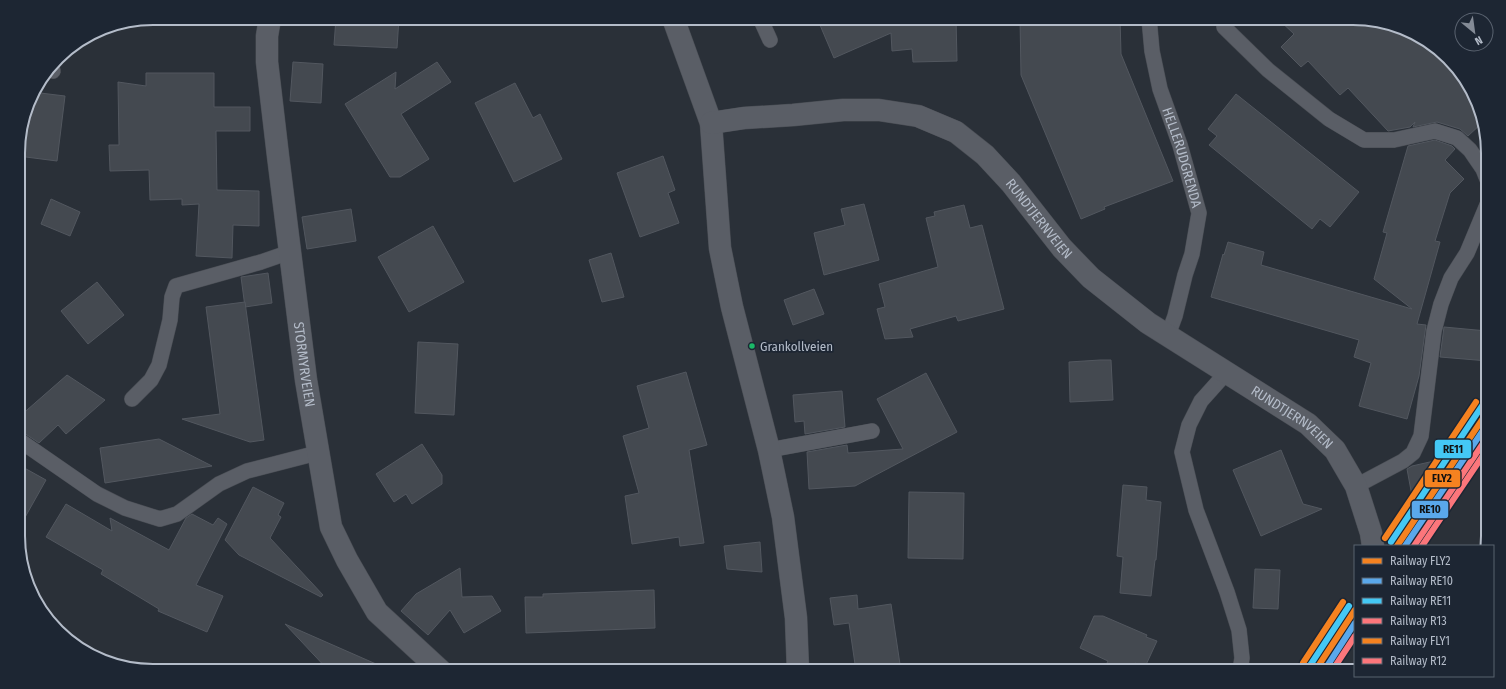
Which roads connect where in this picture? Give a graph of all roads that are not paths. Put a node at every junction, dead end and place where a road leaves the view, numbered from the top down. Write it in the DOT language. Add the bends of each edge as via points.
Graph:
graph roads {
  1 [pos="269,25"];
  2 [pos="676,25"];
  3 [pos="763,25"];
  4 [pos="1150,25"];
  5 [pos="1224,27"];
  6 [pos="770,40"];
  7 [pos="711,123"];
  8 [pos="1481,166"];
  9 [pos="1481,219"];
  10 [pos="290,252"];
  11 [pos="1168,335"];
  12 [pos="1227,372"];
  13 [pos="132,399"];
  14 [pos="872,431"];
  15 [pos="25,444"];
  16 [pos="769,450"];
  17 [pos="317,453"];
  18 [pos="1356,486"];
  19 [pos="1373,545"];
  20 [pos="433,664"];
  21 [pos="798,664"];
  22 [pos="1241,664"];
  1 -- 10 [label="street, STORMYRVEIEN" via="267,62"];
  2 -- 7 [label="street"];
  3 -- 6 [label="lane"];
  4 -- 11 [label="lane, HELLERUDGRENDA" via="1152,52 1160,89 1180,145 1199,213 1192,254"];
  5 -- 8 [label="lane" via="1268,70 1329,119 1364,140 1394,140 1435,131 1457,138 1470,150"];
  7 -- 11 [label="street, RUNDTJERNVEIEN" via="843,110 878,110 918,116 956,132 985,155 1011,183 1062,248 1091,278 1148,323"];
  7 -- 16 [label="street" via="720,248 732,307"];
  9 -- 18 [label="lane" via="1467,253 1451,278 1441,304 1434,331 1422,436 1413,453 1403,461"];
  10 -- 13 [label="lane" via="176,286 159,365 151,380"];
  10 -- 17 [label="street, STORMYRVEIEN"];
  11 -- 12 [label="street, RUNDTJERNVEIEN"];
  12 -- 18 [label="street, RUNDTJERNVEIEN" via="1308,424 1335,450"];
  12 -- 22 [label="lane" via="1201,401 1189,425 1182,452 1196,510 1239,630"];
  14 -- 16 [label="lane"];
  15 -- 17 [label="lane" via="97,494 125,508 160,519 177,514 219,484 247,471"];
  16 -- 21 [label="street" via="783,517 796,618"];
  17 -- 20 [label="street, STORMYRVEIEN" via="331,527 347,560 377,612"];
  18 -- 19 [label="street, RUNDTJERNVEIEN"];
}
